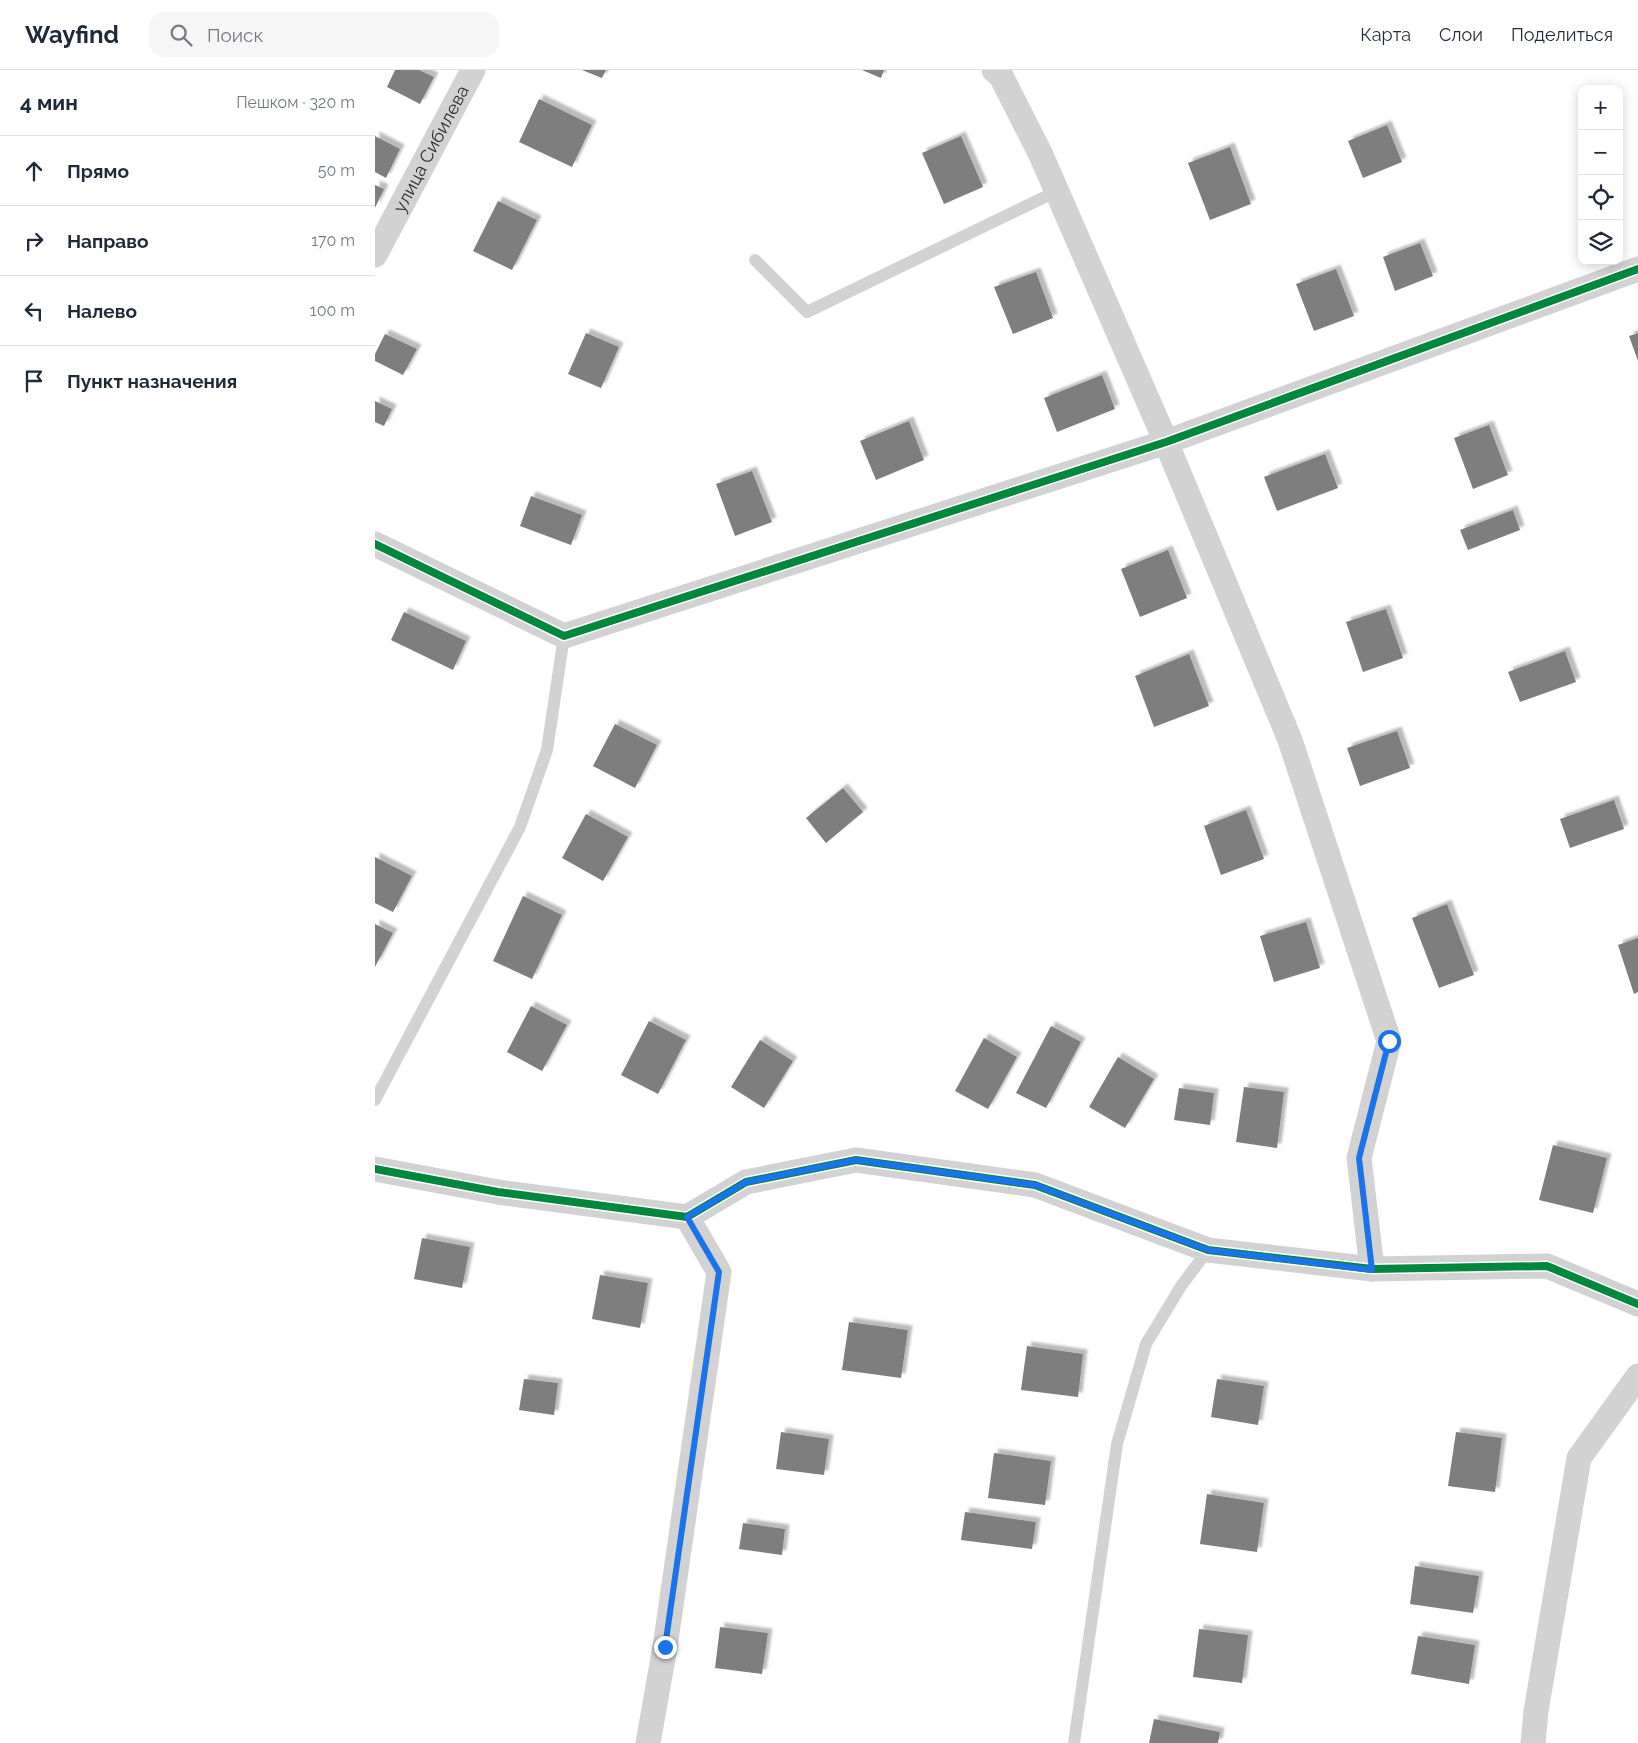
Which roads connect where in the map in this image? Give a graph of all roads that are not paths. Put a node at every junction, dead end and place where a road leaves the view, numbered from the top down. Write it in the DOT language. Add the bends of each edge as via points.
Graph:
graph roads {
  1 [pos="473,70"];
  2 [pos="994,70"];
  3 [pos="1057,191"];
  4 [pos="375,255"];
  5 [pos="755,260"];
  6 [pos="1638,269"];
  7 [pos="1166,442"];
  8 [pos="375,544"];
  9 [pos="564,636"];
  10 [pos="375,1100"];
  11 [pos="375,1170"];
  12 [pos="687,1217"];
  13 [pos="1208,1250"];
  14 [pos="1372,1270"];
  15 [pos="1638,1304"];
  16 [pos="1638,1376"];
  17 [pos="648,1743"];
  18 [pos="1074,1743"];
  19 [pos="1533,1743"];
  1 -- 4 [label="street, улица Сибилева"];
  2 -- 3 [label="street" via="1001,76"];
  3 -- 5 [label="lane" via="807,312"];
  3 -- 7 [label="street"];
  6 -- 7 [label="street"];
  7 -- 9 [label="street"];
  7 -- 14 [label="street" via="1289,740 1389,1041 1359,1158"];
  8 -- 9 [label="street"];
  9 -- 10 [label="lane" via="547,750 520,827"];
  11 -- 12 [label="street" via="498,1192"];
  12 -- 13 [label="street" via="746,1182 856,1160 1035,1185"];
  12 -- 17 [label="street" via="719,1272 665,1647"];
  13 -- 14 [label="street"];
  13 -- 18 [label="lane" via="1145,1344 1117,1444"];
  14 -- 15 [label="street" via="1547,1266"];
  16 -- 19 [label="street" via="1579,1458"];
}
